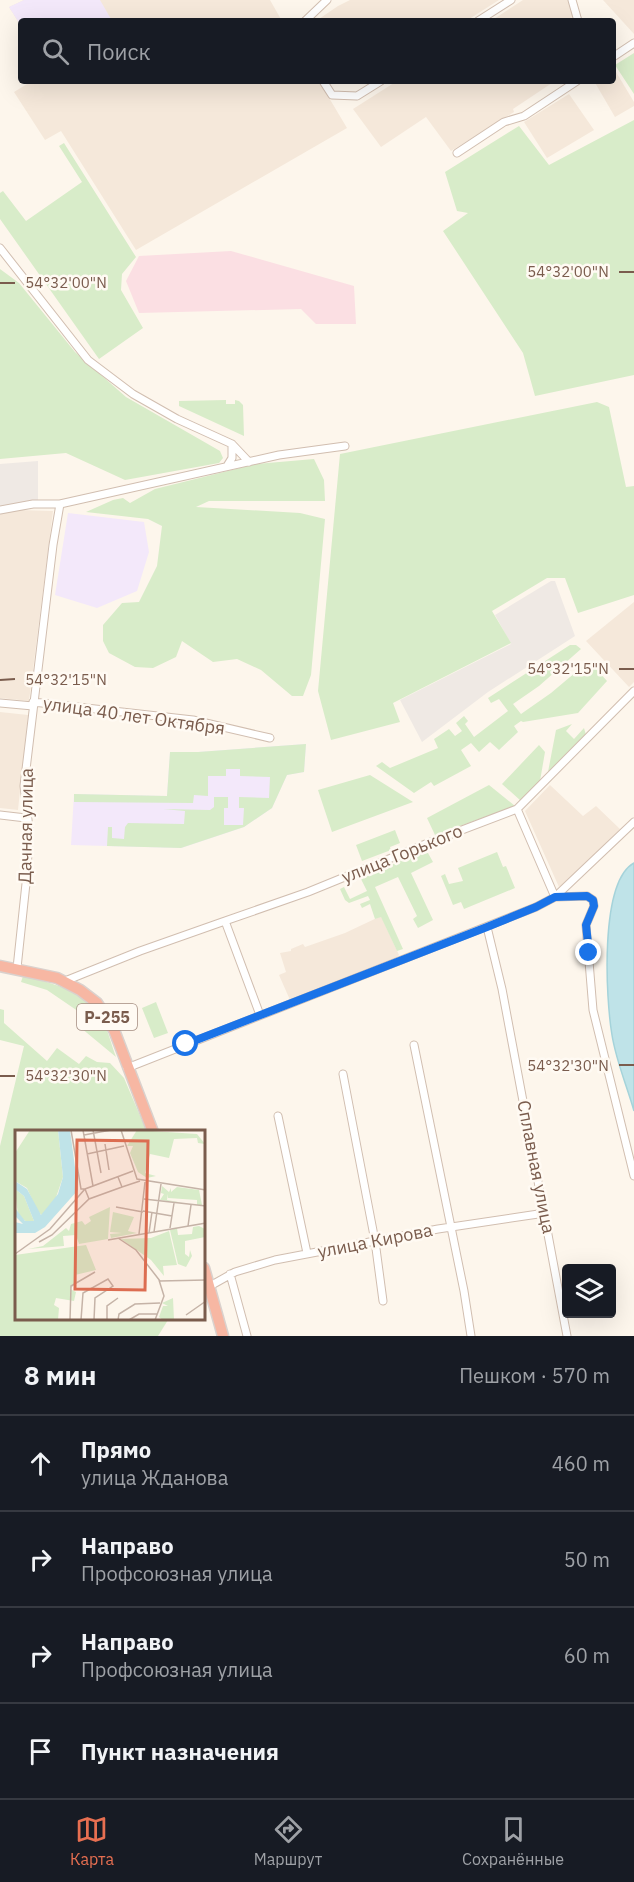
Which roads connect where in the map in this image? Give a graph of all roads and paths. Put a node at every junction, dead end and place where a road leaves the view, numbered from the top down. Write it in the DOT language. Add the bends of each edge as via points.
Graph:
graph roads {
  1 [pos="327,0"];
  2 [pos="511,0"];
  3 [pos="572,0"];
  4 [pos="308,18"];
  5 [pos="483,18"];
  6 [pos="577,18"];
  7 [pos="634,44"];
  8 [pos="616,55"];
  9 [pos="324,84"];
  10 [pos="376,84"];
  11 [pos="573,84"];
  12 [pos="457,153"];
  13 [pos="0,248"];
  14 [pos="232,444"];
  15 [pos="345,446"];
  16 [pos="249,462"];
  17 [pos="227,466"];
  18 [pos="60,504"];
  19 [pos="0,510"];
  20 [pos="634,691"];
  21 [pos="0,703"];
  22 [pos="33,704"];
  23 [pos="270,738"];
  24 [pos="517,809"];
  25 [pos="0,815"];
  26 [pos="26,819"];
  27 [pos="634,822"];
  28 [pos="555,897"];
  29 [pos="225,921"];
  30 [pos="487,927"];
  31 [pos="0,966"];
  32 [pos="17,968"];
  33 [pos="65,981"];
  34 [pos="260,1015"];
  35 [pos="414,1045"];
  36 [pos="127,1068"];
  37 [pos="343,1074"];
  38 [pos="278,1116"];
  39 [pos="152,1130"];
  40 [pos="634,1176"];
  41 [pos="545,1213"];
  42 [pos="450,1227"];
  43 [pos="375,1240"];
  44 [pos="307,1253"];
  45 [pos="206,1274"];
  46 [pos="230,1274"];
  47 [pos="210,1286"];
  48 [pos="383,1301"];
  49 [pos="223,1336"];
  50 [pos="247,1336"];
  51 [pos="471,1336"];
  52 [pos="567,1336"];
  1 -- 4 [label="street"];
  2 -- 5 [label="street"];
  3 -- 6 [label="street"];
  7 -- 8 [label="street"];
  9 -- 10 [label="street" via="332,95 357,96"];
  11 -- 12 [label="street" via="525,116 504,122"];
  13 -- 14 [label="street" via="75,345 101,372 132,394"];
  14 -- 16 [label="street"];
  14 -- 17 [label="street" via="232,458"];
  15 -- 16 [label="street"];
  16 -- 17 [label="street"];
  17 -- 18 [label="street"];
  18 -- 19 [label="street"];
  18 -- 22 [label="street, Дачная улица"];
  20 -- 24 [label="street, улица Горького"];
  21 -- 22 [label="street, улица 40 лет Октября"];
  22 -- 23 [label="street, улица 40 лет Октября" via="193,720"];
  22 -- 26 [label="street, Дачная улица" via="24,786"];
  24 -- 28 [label="street"];
  24 -- 29 [label="street, улица Горького"];
  25 -- 26 [label="street"];
  26 -- 32 [label="street, Дачная улица" via="27,863"];
  27 -- 28 [label="street"];
  28 -- 30 [label="street"];
  28 -- 40 [label="street" via="587,896 593,900 586,925 593,1010"];
  29 -- 33 [label="street, улица Горького"];
  29 -- 34 [label="street"];
  30 -- 34 [label="street"];
  30 -- 41 [label="street, Сплавная улица"];
  31 -- 32 [label="highway, Р-255"];
  32 -- 33 [label="highway, Р-255"];
  33 -- 36 [label="highway, Р-255" via="102,1008"];
  34 -- 36 [label="street"];
  35 -- 42 [label="street"];
  36 -- 39 [label="highway, Р-255"];
  37 -- 43 [label="street"];
  38 -- 44 [label="street"];
  41 -- 42 [label="street, улица Кирова"];
  41 -- 52 [label="street, Сплавная улица"];
  42 -- 43 [label="street, улица Кирова"];
  42 -- 51 [label="street"];
  43 -- 44 [label="street, улица Кирова"];
  43 -- 48 [label="street"];
  44 -- 46 [label="street, улица Кирова"];
  45 -- 47 [label="highway"];
  46 -- 47 [label="street, улица Кирова"];
  46 -- 50 [label="street"];
  47 -- 49 [label="highway"];
}
